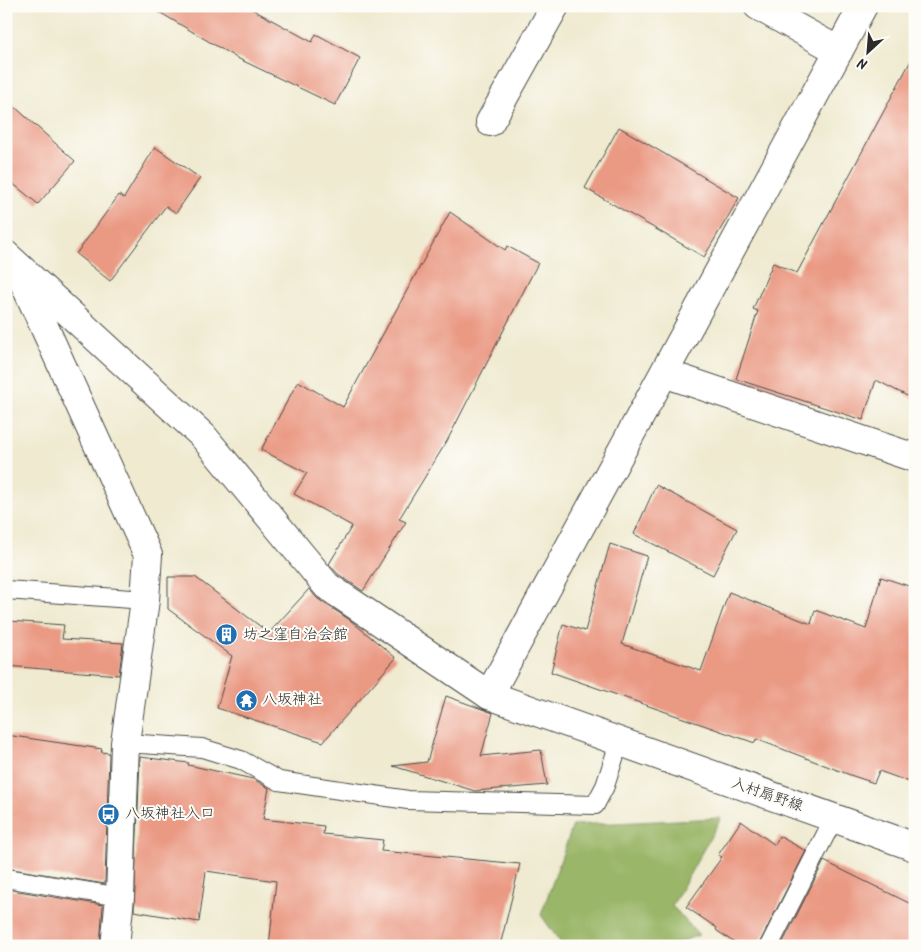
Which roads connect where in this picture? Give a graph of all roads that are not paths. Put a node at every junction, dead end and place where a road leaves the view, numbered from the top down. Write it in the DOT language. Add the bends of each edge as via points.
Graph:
graph roads {
  1 [pos="555,6"];
  2 [pos="758,6"];
  3 [pos="863,6"];
  4 [pos="839,52"];
  5 [pos="490,122"];
  6 [pos="11,260"];
  7 [pos="664,373"];
  8 [pos="915,458"];
  9 [pos="6,590"];
  10 [pos="145,600"];
  11 [pos="489,695"];
  12 [pos="124,743"];
  13 [pos="619,743"];
  14 [pos="834,818"];
  15 [pos="915,847"];
  16 [pos="6,878"];
  17 [pos="120,897"];
  18 [pos="115,946"];
  19 [pos="769,946"];
  1 -- 5 [label="street"];
  2 -- 4 [label="street"];
  3 -- 4 [label="street"];
  4 -- 7 [label="street"];
  6 -- 10 [label="street" via="148,555"];
  6 -- 11 [label="street, 入村扇野線" via="203,436 327,586"];
  7 -- 8 [label="street"];
  7 -- 11 [label="street"];
  9 -- 10 [label="lane"];
  10 -- 12 [label="street"];
  11 -- 13 [label="street, 入村扇野線"];
  12 -- 13 [label="lane" via="202,748 241,760 279,781 408,800 595,805"];
  12 -- 17 [label="street"];
  13 -- 14 [label="street, 入村扇野線"];
  14 -- 15 [label="street, 入村扇野線"];
  14 -- 19 [label="lane"];
  16 -- 17 [label="lane"];
  17 -- 18 [label="street"];
}
